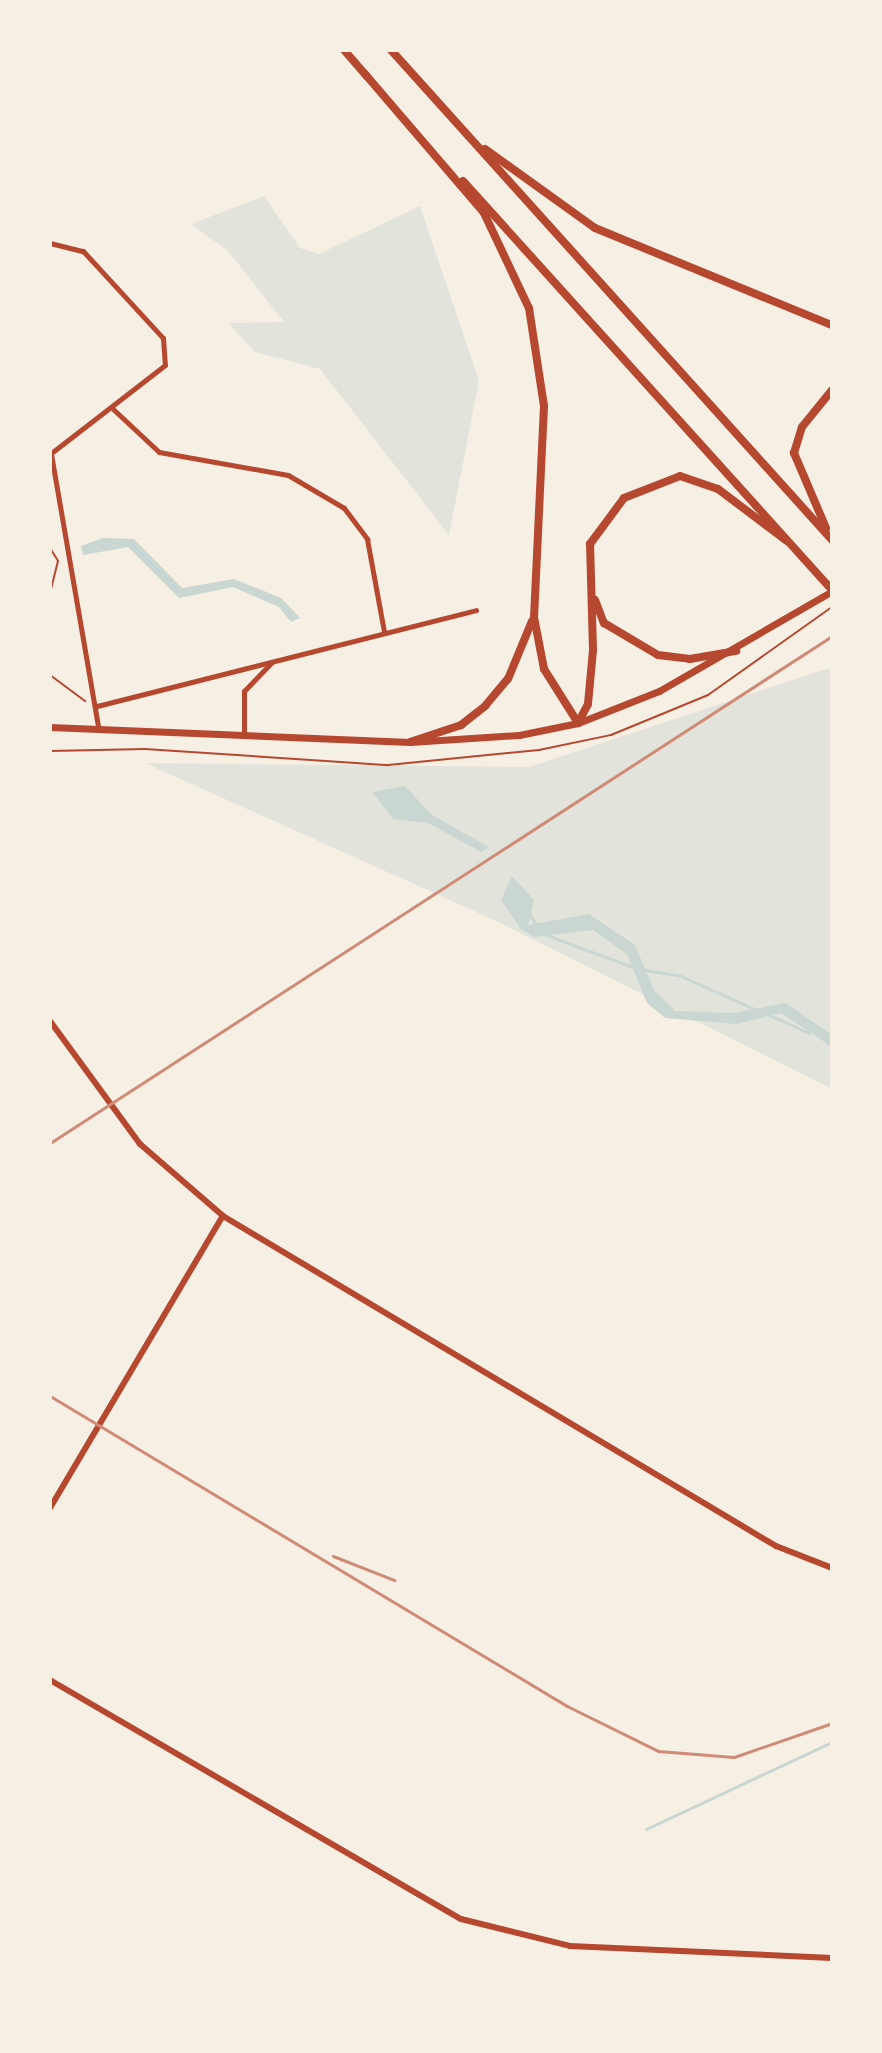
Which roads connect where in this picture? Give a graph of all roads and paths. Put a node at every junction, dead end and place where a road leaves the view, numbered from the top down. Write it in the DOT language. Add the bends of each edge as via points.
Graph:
graph roads {
  1 [pos="344,50"];
  2 [pos="391,50"];
  3 [pos="365,74"];
  4 [pos="467,136"];
  5 [pos="50,243"];
  6 [pos="832,325"];
  7 [pos="832,390"];
  8 [pos="113,409"];
  9 [pos="50,454"];
  10 [pos="832,539"];
  11 [pos="787,541"];
  12 [pos="50,548"];
  13 [pos="832,590"];
  14 [pos="50,594"];
  15 [pos="593,595"];
  16 [pos="832,607"];
  17 [pos="476,610"];
  18 [pos="534,617"];
  19 [pos="384,632"];
  20 [pos="783,637"];
  21 [pos="736,651"];
  22 [pos="276,659"];
  23 [pos="50,675"];
  24 [pos="97,706"];
  25 [pos="578,723"];
  26 [pos="98,725"];
  27 [pos="50,727"];
  28 [pos="244,732"];
  29 [pos="410,742"];
  30 [pos="50,1021"];
  31 [pos="223,1216"];
  32 [pos="50,1508"];
  33 [pos="832,1568"];
  34 [pos="50,1680"];
  35 [pos="832,1958"];
  1 -- 3 [label="highway"];
  2 -- 4 [label="highway"];
  3 -- 11 [label="highway"];
  3 -- 18 [label="highway" via="484,213 529,308 544,406"];
  4 -- 6 [label="highway" via="595,228"];
  4 -- 10 [label="highway"];
  5 -- 8 [label="street" via="83,251 163,338 165,365"];
  7 -- 10 [label="highway" via="802,427 794,453"];
  8 -- 9 [label="street"];
  8 -- 19 [label="street" via="159,452 288,475 344,508 367,539"];
  9 -- 24 [label="street"];
  11 -- 13 [label="highway"];
  11 -- 15 [label="highway" via="718,489 680,476 641,486 597,527 590,544"];
  12 -- 14 [label="path" via="58,561"];
  13 -- 21 [label="main road"];
  15 -- 21 [label="highway" via="604,623 658,655 690,659"];
  15 -- 25 [label="highway" via="588,704"];
  16 -- 20 [label="path"];
  17 -- 19 [label="street"];
  18 -- 25 [label="highway" via="544,669"];
  18 -- 29 [label="highway" via="508,679 485,706 461,725"];
  19 -- 22 [label="street"];
  21 -- 25 [label="main road"];
  22 -- 24 [label="street"];
  22 -- 28 [label="street" via="244,691"];
  23 -- 24 [label="path"];
  24 -- 26 [label="street"];
  25 -- 29 [label="main road" via="519,735"];
  26 -- 27 [label="main road"];
  26 -- 28 [label="main road"];
  28 -- 29 [label="main road"];
  30 -- 31 [label="street" via="140,1144"];
  31 -- 32 [label="street"];
  31 -- 33 [label="street" via="776,1546"];
  34 -- 35 [label="street" via="461,1919 570,1946"];
}
